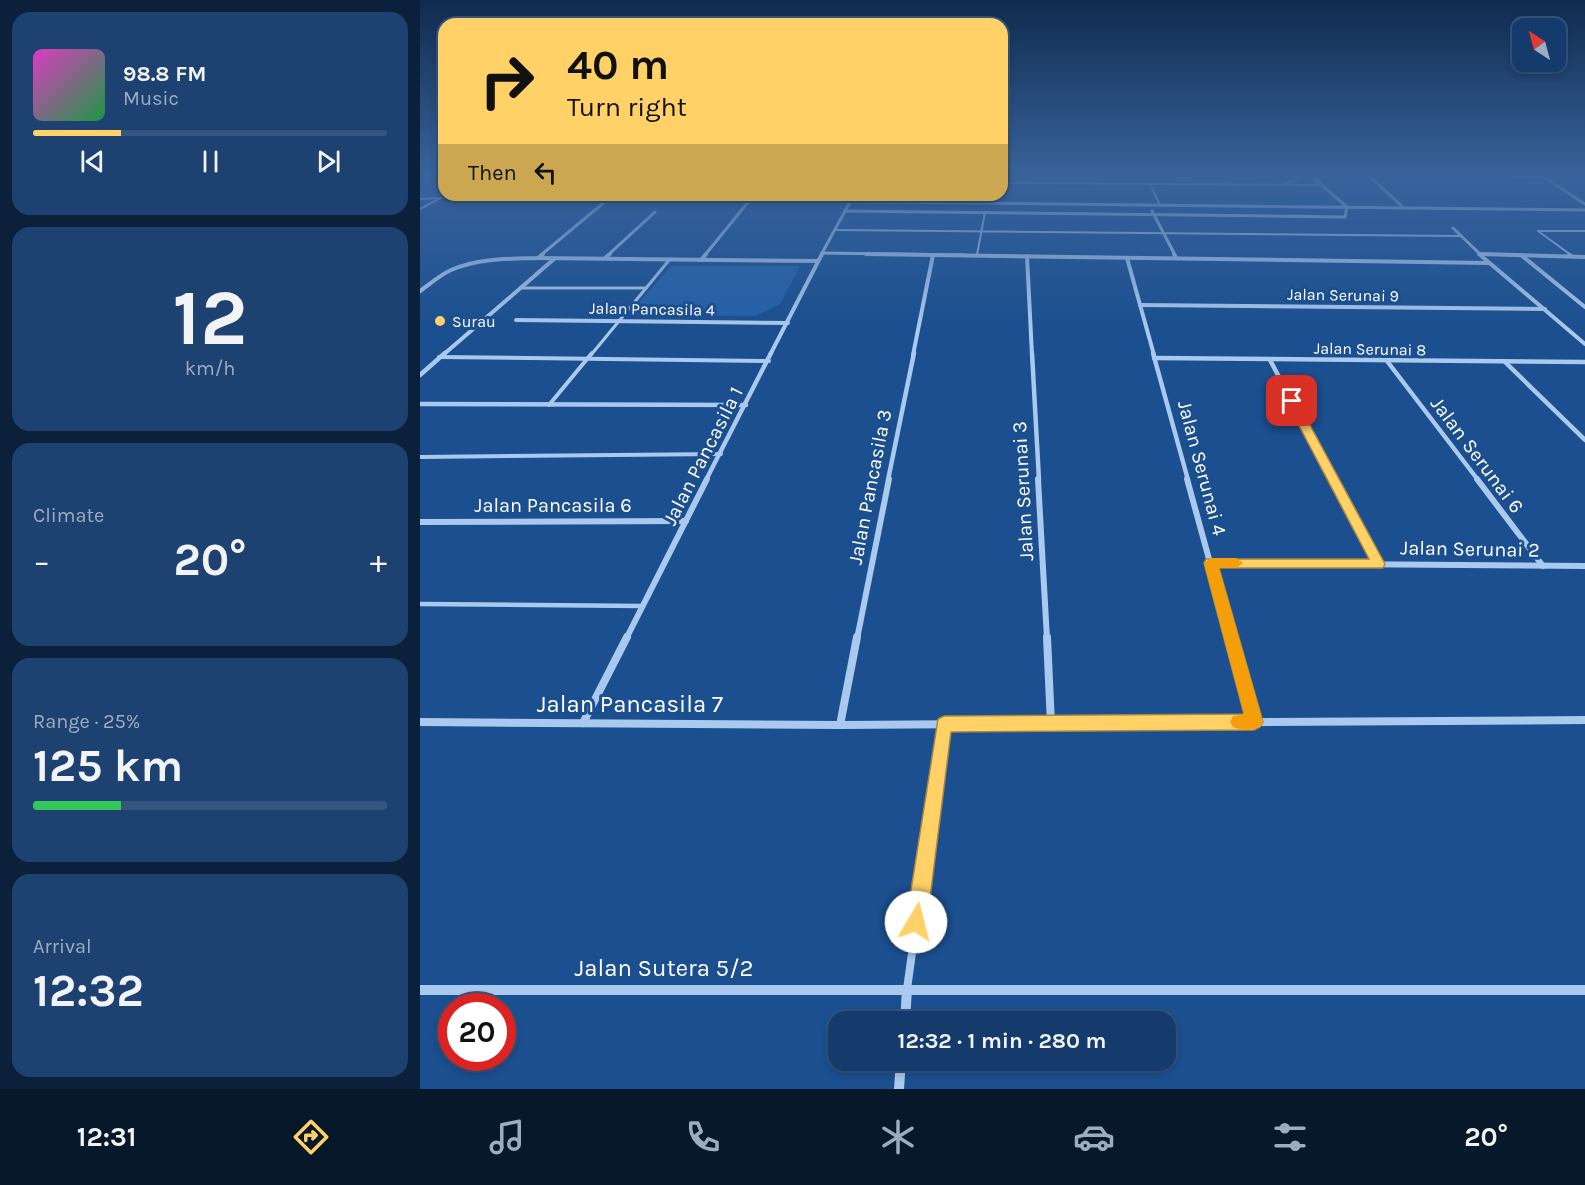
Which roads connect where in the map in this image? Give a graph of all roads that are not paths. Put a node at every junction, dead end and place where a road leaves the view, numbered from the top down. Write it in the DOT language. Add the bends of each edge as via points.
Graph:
graph roads {
  1 [pos="576,226"];
  2 [pos="640,226"];
  3 [pos="729,226"];
  4 [pos="837,226"];
  5 [pos="982,226"];
  6 [pos="1160,226"];
  7 [pos="1453,228"];
  8 [pos="835,230"];
  9 [pos="1585,231"];
  10 [pos="981,232"];
  11 [pos="1164,234"];
  12 [pos="1461,236"];
  13 [pos="822,253"];
  14 [pos="1480,254"];
  15 [pos="933,255"];
  16 [pos="977,255"];
  17 [pos="1521,255"];
  18 [pos="1027,256"];
  19 [pos="1574,257"];
  20 [pos="1585,257"];
  21 [pos="538,258"];
  22 [pos="555,258"];
  23 [pos="1127,258"];
  24 [pos="1176,258"];
  25 [pos="604,259"];
  26 [pos="670,260"];
  27 [pos="701,260"];
  28 [pos="818,261"];
  29 [pos="1489,263"];
  30 [pos="521,288"];
  31 [pos="646,288"];
  32 [pos="420,291"];
  33 [pos="1140,305"];
  34 [pos="1585,307"];
  35 [pos="1545,309"];
  36 [pos="516,320"];
  37 [pos="619,321"];
  38 [pos="788,323"];
  39 [pos="1585,344"];
  40 [pos="439,357"];
  41 [pos="1154,358"];
  42 [pos="587,360"];
  43 [pos="1270,360"];
  44 [pos="769,361"];
  45 [pos="1387,362"];
  46 [pos="1504,362"];
  47 [pos="1585,362"];
  48 [pos="420,375"];
  49 [pos="420,404"];
  50 [pos="549,405"];
  51 [pos="746,405"];
  52 [pos="1585,440"];
  53 [pos="721,454"];
  54 [pos="420,457"];
  55 [pos="686,521"];
  56 [pos="420,522"];
  57 [pos="1211,563"];
  58 [pos="1378,564"];
  59 [pos="1543,566"];
  60 [pos="1585,566"];
  61 [pos="420,604"];
  62 [pos="642,606"];
  63 [pos="1585,720"];
  64 [pos="420,722"];
  65 [pos="1254,722"];
  66 [pos="583,723"];
  67 [pos="944,724"];
  68 [pos="1051,724"];
  69 [pos="840,725"];
  70 [pos="908,989"];
  71 [pos="420,990"];
  72 [pos="1585,990"];
  73 [pos="905,1011"];
  74 [pos="900,1071"];
  75 [pos="898,1089"];
  1 -- 21 [label="street"];
  2 -- 25 [label="street"];
  3 -- 27 [label="street"];
  4 -- 8 [label="street, Jalan Pancasila 1"];
  5 -- 10 [label="lane"];
  6 -- 11 [label="street"];
  7 -- 12 [label="street"];
  8 -- 10 [label="lane"];
  8 -- 13 [label="street, Jalan Pancasila 1"];
  9 -- 19 [label="lane" via="1538,231"];
  10 -- 11 [label="lane"];
  10 -- 16 [label="lane"];
  11 -- 12 [label="lane"];
  11 -- 24 [label="street"];
  12 -- 14 [label="street"];
  13 -- 15 [label="street"];
  13 -- 28 [label="street, Jalan Pancasila 1"];
  14 -- 17 [label="street"];
  14 -- 29 [label="street"];
  15 -- 16 [label="street"];
  15 -- 69 [label="street, Jalan Pancasila 3"];
  16 -- 18 [label="street"];
  17 -- 19 [label="street"];
  17 -- 34 [label="street"];
  18 -- 23 [label="street"];
  18 -- 68 [label="street, Jalan Serunai 3"];
  19 -- 20 [label="street"];
  21 -- 22 [label="street"];
  21 -- 32 [label="street" via="468,264 449,271"];
  22 -- 25 [label="street"];
  22 -- 30 [label="street"];
  23 -- 24 [label="street"];
  23 -- 33 [label="street, Jalan Serunai 4"];
  24 -- 29 [label="street"];
  25 -- 26 [label="street"];
  26 -- 27 [label="street"];
  26 -- 31 [label="lane"];
  27 -- 28 [label="street"];
  28 -- 38 [label="street, Jalan Pancasila 1"];
  29 -- 35 [label="street"];
  30 -- 31 [label="lane"];
  30 -- 40 [label="street"];
  31 -- 37 [label="lane"];
  33 -- 35 [label="street, Jalan Serunai 9"];
  33 -- 41 [label="street, Jalan Serunai 4"];
  35 -- 39 [label="street"];
  36 -- 37 [label="street, Jalan Pancasila 4"];
  37 -- 38 [label="street, Jalan Pancasila 4"];
  37 -- 42 [label="lane"];
  38 -- 44 [label="street, Jalan Pancasila 1"];
  40 -- 42 [label="lane"];
  40 -- 48 [label="street"];
  41 -- 43 [label="street, Jalan Serunai 8"];
  41 -- 57 [label="street, Jalan Serunai 4"];
  42 -- 44 [label="lane"];
  42 -- 50 [label="lane"];
  43 -- 45 [label="street, Jalan Serunai 8"];
  43 -- 58 [label="street"];
  44 -- 51 [label="street, Jalan Pancasila 1"];
  45 -- 46 [label="street, Jalan Serunai 8"];
  45 -- 59 [label="street, Jalan Serunai 6"];
  46 -- 47 [label="street, Jalan Serunai 8"];
  46 -- 52 [label="street"];
  49 -- 50 [label="street"];
  50 -- 51 [label="street"];
  51 -- 53 [label="street, Jalan Pancasila 1"];
  53 -- 54 [label="lane"];
  53 -- 55 [label="street, Jalan Pancasila 1"];
  55 -- 56 [label="street, Jalan Pancasila 6"];
  55 -- 62 [label="street, Jalan Pancasila 1"];
  57 -- 58 [label="street, Jalan Serunai 2"];
  57 -- 65 [label="street, Jalan Serunai 4"];
  58 -- 59 [label="street, Jalan Serunai 2"];
  59 -- 60 [label="street, Jalan Serunai 2"];
  61 -- 62 [label="lane"];
  62 -- 66 [label="street, Jalan Pancasila 1"];
  63 -- 65 [label="street, Jalan Pancasila 7"];
  64 -- 66 [label="street, Jalan Pancasila 7"];
  65 -- 68 [label="street, Jalan Pancasila 7"];
  66 -- 69 [label="street, Jalan Pancasila 7"];
  67 -- 68 [label="street, Jalan Pancasila 7"];
  67 -- 69 [label="street, Jalan Pancasila 7"];
  67 -- 70 [label="lane"];
  70 -- 71 [label="street, Jalan Sutera 5/2"];
  70 -- 72 [label="street, Jalan Sutera 5/2"];
  70 -- 73 [label="street"];
  74 -- 75 [label="street"];
}
